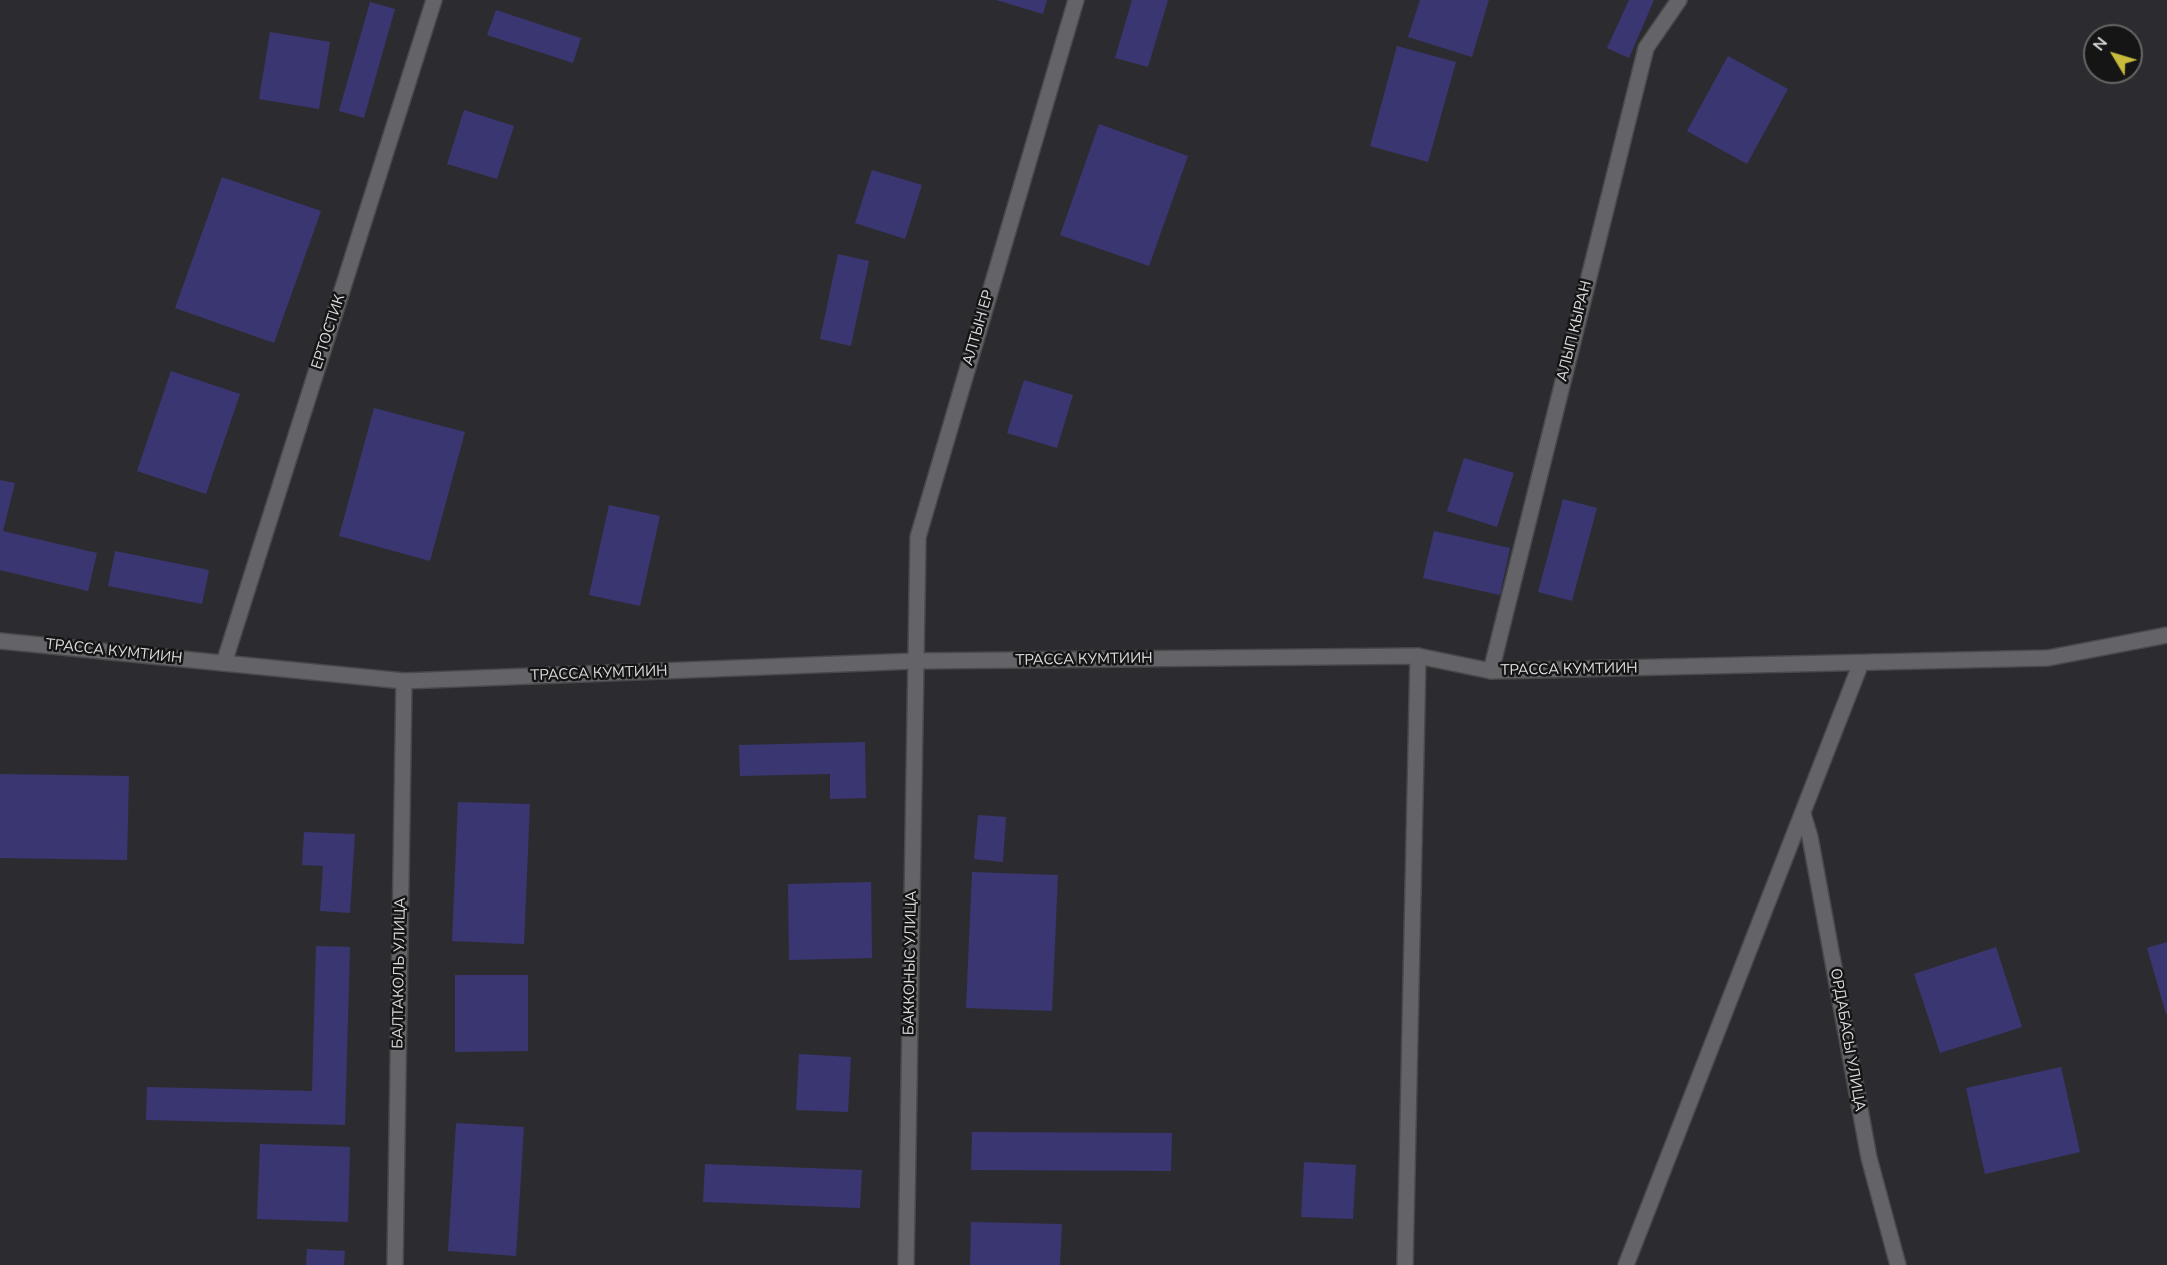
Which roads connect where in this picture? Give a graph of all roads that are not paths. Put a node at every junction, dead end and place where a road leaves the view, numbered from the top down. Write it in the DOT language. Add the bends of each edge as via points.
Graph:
graph roads {
  1 [pos="434,0"];
  2 [pos="1076,0"];
  3 [pos="1679,0"];
  4 [pos="2167,635"];
  5 [pos="0,640"];
  6 [pos="1418,656"];
  7 [pos="916,661"];
  8 [pos="224,663"];
  9 [pos="1862,663"];
  10 [pos="1491,671"];
  11 [pos="404,681"];
  12 [pos="1803,814"];
  13 [pos="395,1265"];
  14 [pos="906,1265"];
  15 [pos="1405,1265"];
  16 [pos="1626,1265"];
  17 [pos="1898,1265"];
  1 -- 8 [label="street, ЕРТОСТИК"];
  2 -- 7 [label="street, АЛТЫН ЕР" via="918,537"];
  3 -- 10 [label="street, АЛЫП КЫРАН" via="1646,48"];
  4 -- 9 [label="street, ТРАССА КУМТИИН" via="2048,658"];
  5 -- 8 [label="street, ТРАССА КУМТИИН"];
  6 -- 7 [label="street, ТРАССА КУМТИИН"];
  6 -- 10 [label="street, ТРАССА КУМТИИН"];
  6 -- 15 [label="street"];
  7 -- 11 [label="street, ТРАССА КУМТИИН"];
  7 -- 14 [label="street, БАККОНЫС УЛИЦА"];
  8 -- 11 [label="street, ТРАССА КУМТИИН"];
  9 -- 10 [label="street, ТРАССА КУМТИИН"];
  9 -- 12 [label="street"];
  11 -- 13 [label="street, БАЛТАКОЛЬ УЛИЦА"];
  12 -- 16 [label="street"];
  12 -- 17 [label="street, ОРДАБАСЫ УЛИЦА" via="1869,1158"];
}
